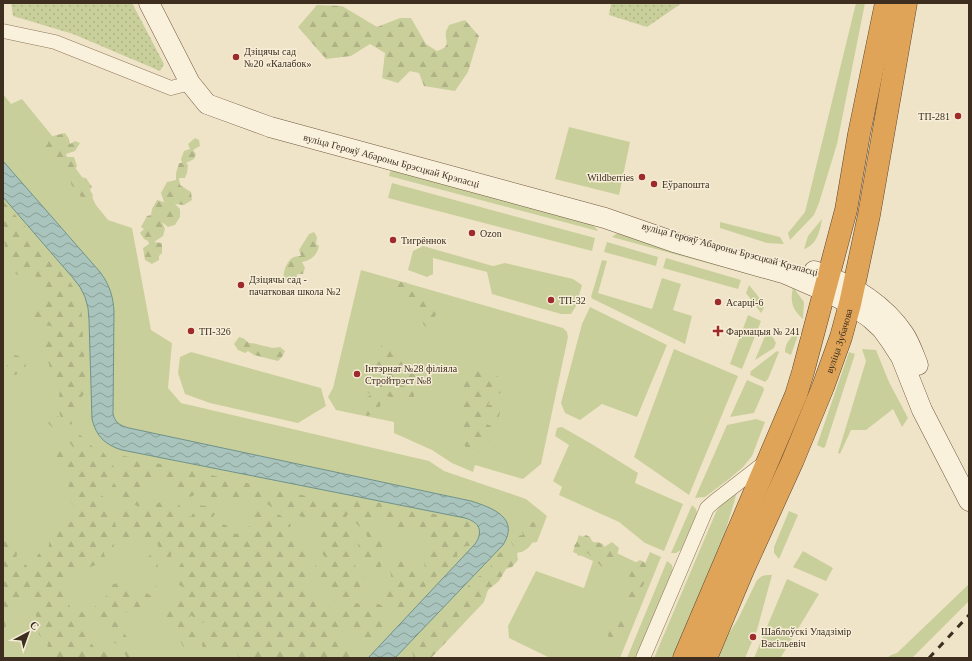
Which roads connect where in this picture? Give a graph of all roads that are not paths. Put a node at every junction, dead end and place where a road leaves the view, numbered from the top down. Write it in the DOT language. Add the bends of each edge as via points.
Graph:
graph roads {
  1 [pos="149,3"];
  2 [pos="886,3"];
  3 [pos="906,3"];
  4 [pos="3,31"];
  5 [pos="190,83"];
  6 [pos="827,284"];
  7 [pos="851,297"];
  8 [pos="766,462"];
  9 [pos="969,501"];
  10 [pos="643,658"];
  11 [pos="684,658"];
  12 [pos="706,658"];
  1 -- 5 [label="main road, вуліца Герояў Абароны Брэсцкай Крэпасці"];
  2 -- 6 [label="highway" via="846,210"];
  3 -- 7 [label="highway, вуліца Зубачова" via="869,215"];
  4 -- 5 [label="street" via="55,42 171,88"];
  5 -- 6 [label="main road, вуліца Герояў Абароны Брэсцкай Крэпасці" via="207,104 253,122 604,218 628,221 715,242 796,265"];
  6 -- 7 [label="main road, вуліца Герояў Абароны Брэсцкай Крэпасці"];
  6 -- 8 [label="highway" via="796,395"];
  7 -- 9 [label="main road, вуліца Герояў Абароны Брэсцкай Крэпасці" via="876,304 904,334 918,365 942,450"];
  7 -- 12 [label="highway, вуліца Зубачова" via="841,338 823,387"];
  8 -- 10 [label="street" via="707,508"];
  8 -- 11 [label="highway"];
}
